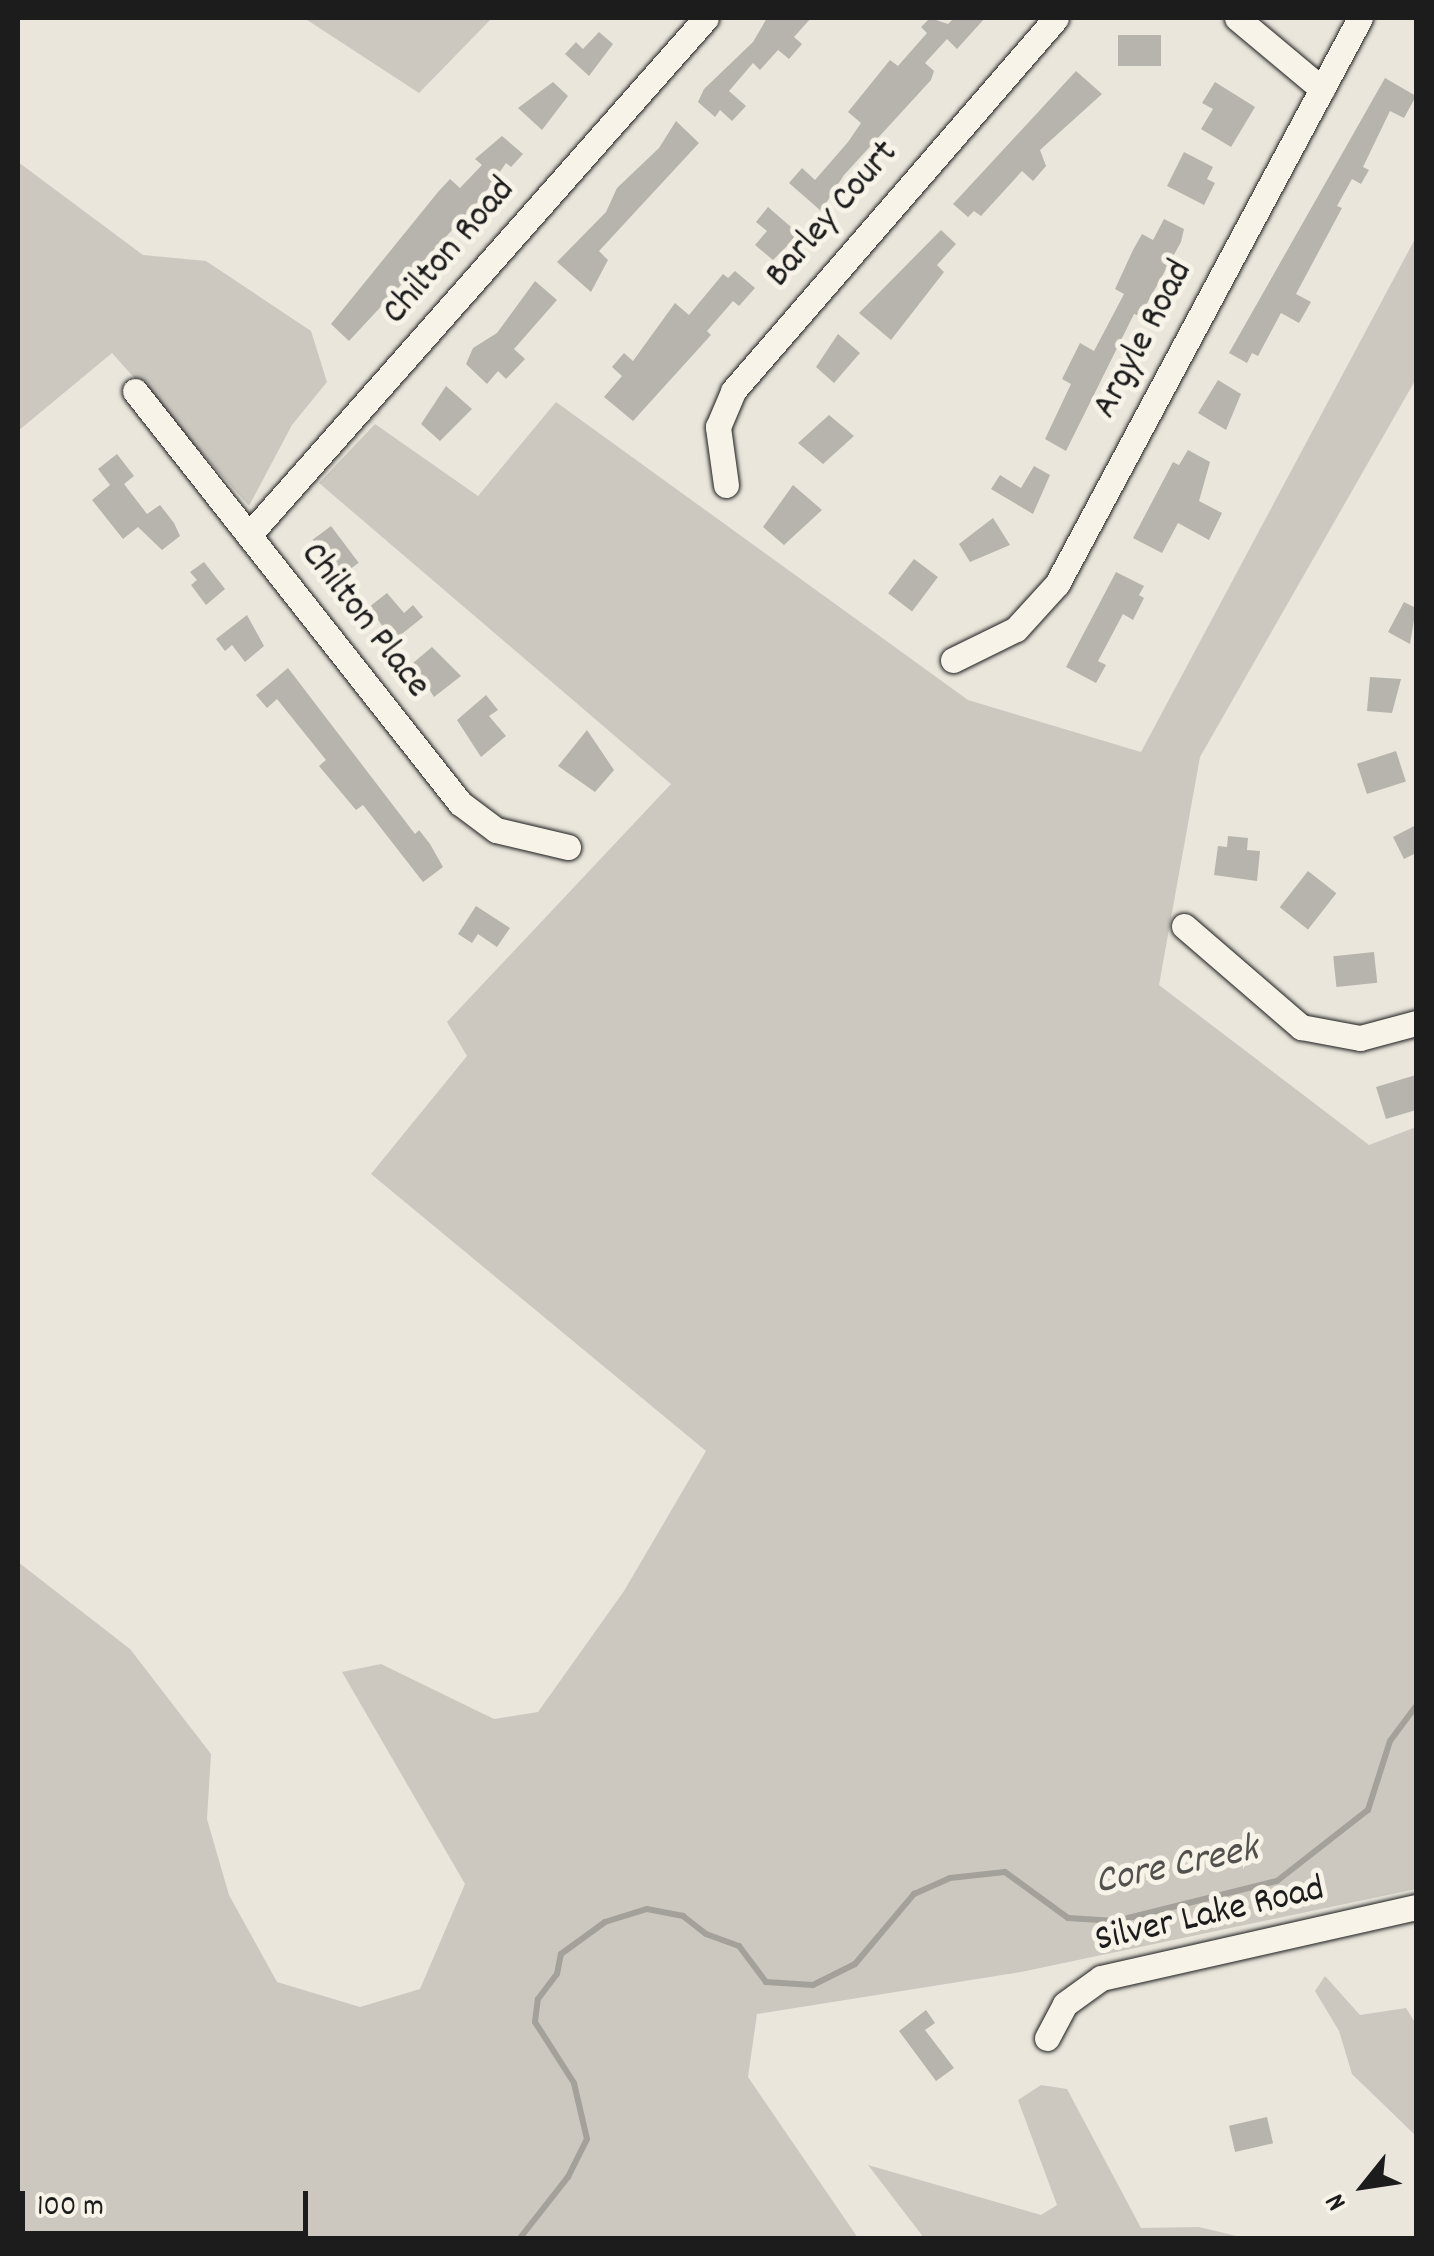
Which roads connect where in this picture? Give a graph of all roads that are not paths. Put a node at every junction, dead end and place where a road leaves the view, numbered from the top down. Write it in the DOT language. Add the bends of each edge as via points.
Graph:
graph roads {
  1 [pos="706,18"];
  2 [pos="1056,18"];
  3 [pos="1238,18"];
  4 [pos="1360,18"];
  5 [pos="1322,89"];
  6 [pos="135,391"];
  7 [pos="726,485"];
  8 [pos="249,535"];
  9 [pos="954,660"];
  10 [pos="568,847"];
  11 [pos="1184,926"];
  12 [pos="1416,1023"];
  13 [pos="1416,1907"];
  14 [pos="1047,2038"];
  1 -- 8 [label="street, Chilton Road"];
  2 -- 7 [label="street, Barley Court" via="733,391 718,427"];
  3 -- 5 [label="street"];
  4 -- 5 [label="street, Argyle Road"];
  5 -- 9 [label="street, Argyle Road" via="1057,584 1016,629"];
  6 -- 8 [label="street, Chilton Place"];
  8 -- 10 [label="street, Chilton Place" via="460,803 496,830"];
  11 -- 12 [label="street" via="1301,1027 1360,1038"];
  13 -- 14 [label="street, Silver Lake Road" via="1101,1978 1065,2004"];
}
